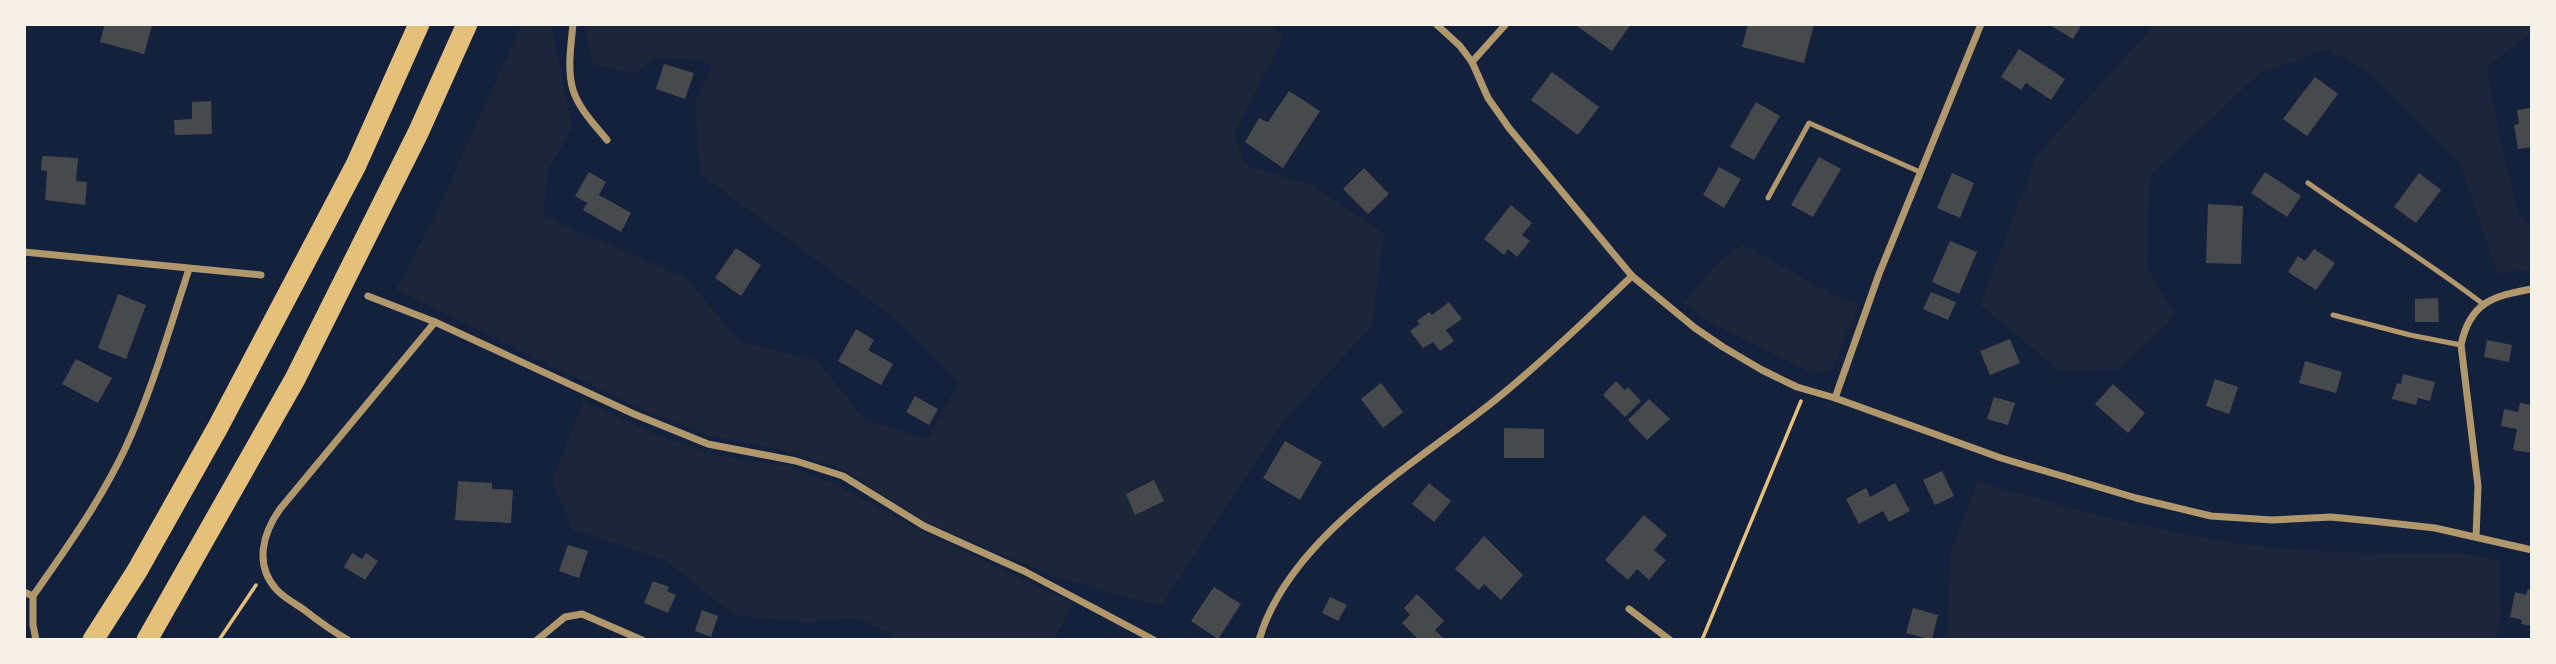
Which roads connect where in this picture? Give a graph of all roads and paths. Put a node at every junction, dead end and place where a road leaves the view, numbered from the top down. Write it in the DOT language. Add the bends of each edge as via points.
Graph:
graph roads {
  1 [pos="419,24"];
  2 [pos="467,24"];
  3 [pos="573,24"];
  4 [pos="1436,24"];
  5 [pos="1506,24"];
  6 [pos="1981,24"];
  7 [pos="1472,62"];
  8 [pos="607,140"];
  9 [pos="1920,172"];
  10 [pos="2308,183"];
  11 [pos="1768,198"];
  12 [pos="24,252"];
  13 [pos="189,270"];
  14 [pos="261,275"];
  15 [pos="1632,276"];
  16 [pos="2532,289"];
  17 [pos="368,296"];
  18 [pos="2483,304"];
  19 [pos="2333,315"];
  20 [pos="435,322"];
  21 [pos="2461,345"];
  22 [pos="1806,389"];
  23 [pos="1835,398"];
  24 [pos="2476,537"];
  25 [pos="2532,550"];
  26 [pos="265,572"];
  27 [pos="24,592"];
  28 [pos="33,596"];
  29 [pos="1629,609"];
  30 [pos="36,639"];
  31 [pos="93,639"];
  32 [pos="146,639"];
  33 [pos="219,639"];
  34 [pos="348,639"];
  35 [pos="537,639"];
  36 [pos="642,639"];
  37 [pos="1154,639"];
  38 [pos="1259,639"];
  39 [pos="1670,639"];
  40 [pos="1702,639"];
  1 -- 31 [label="highway" via="356,165 218,428"];
  2 -- 32 [label="highway" via="295,379"];
  3 -- 8 [label="street" via="573,90"];
  4 -- 7 [label="street"];
  5 -- 7 [label="street"];
  6 -- 9 [label="street"];
  7 -- 15 [label="street" via="1488,98 1509,128"];
  9 -- 11 [label="lane" via="1809,123"];
  9 -- 23 [label="street"];
  10 -- 18 [label="lane"];
  12 -- 13 [label="street"];
  13 -- 14 [label="street"];
  13 -- 28 [label="street" via="124,450 87,520"];
  15 -- 22 [label="street" via="1723,347"];
  15 -- 38 [label="street" via="1522,378 1334,527 1277,598"];
  16 -- 18 [label="street" via="2502,294"];
  17 -- 20 [label="street"];
  18 -- 21 [label="street" via="2464,329"];
  19 -- 21 [label="lane"];
  20 -- 26 [label="street" via="268,526 262,551"];
  20 -- 37 [label="street" via="708,444 796,461 843,476 924,526 1024,571"];
  21 -- 24 [label="street" via="2478,486"];
  22 -- 23 [label="street"];
  22 -- 40 [label="path"];
  23 -- 24 [label="street" via="2001,458 2211,516 2332,517"];
  24 -- 25 [label="street"];
  26 -- 33 [label="path"];
  26 -- 34 [label="street" via="277,590"];
  27 -- 28 [label="street"];
  28 -- 30 [label="street"];
  29 -- 39 [label="street"];
  35 -- 36 [label="street" via="565,617 582,614"];
}
